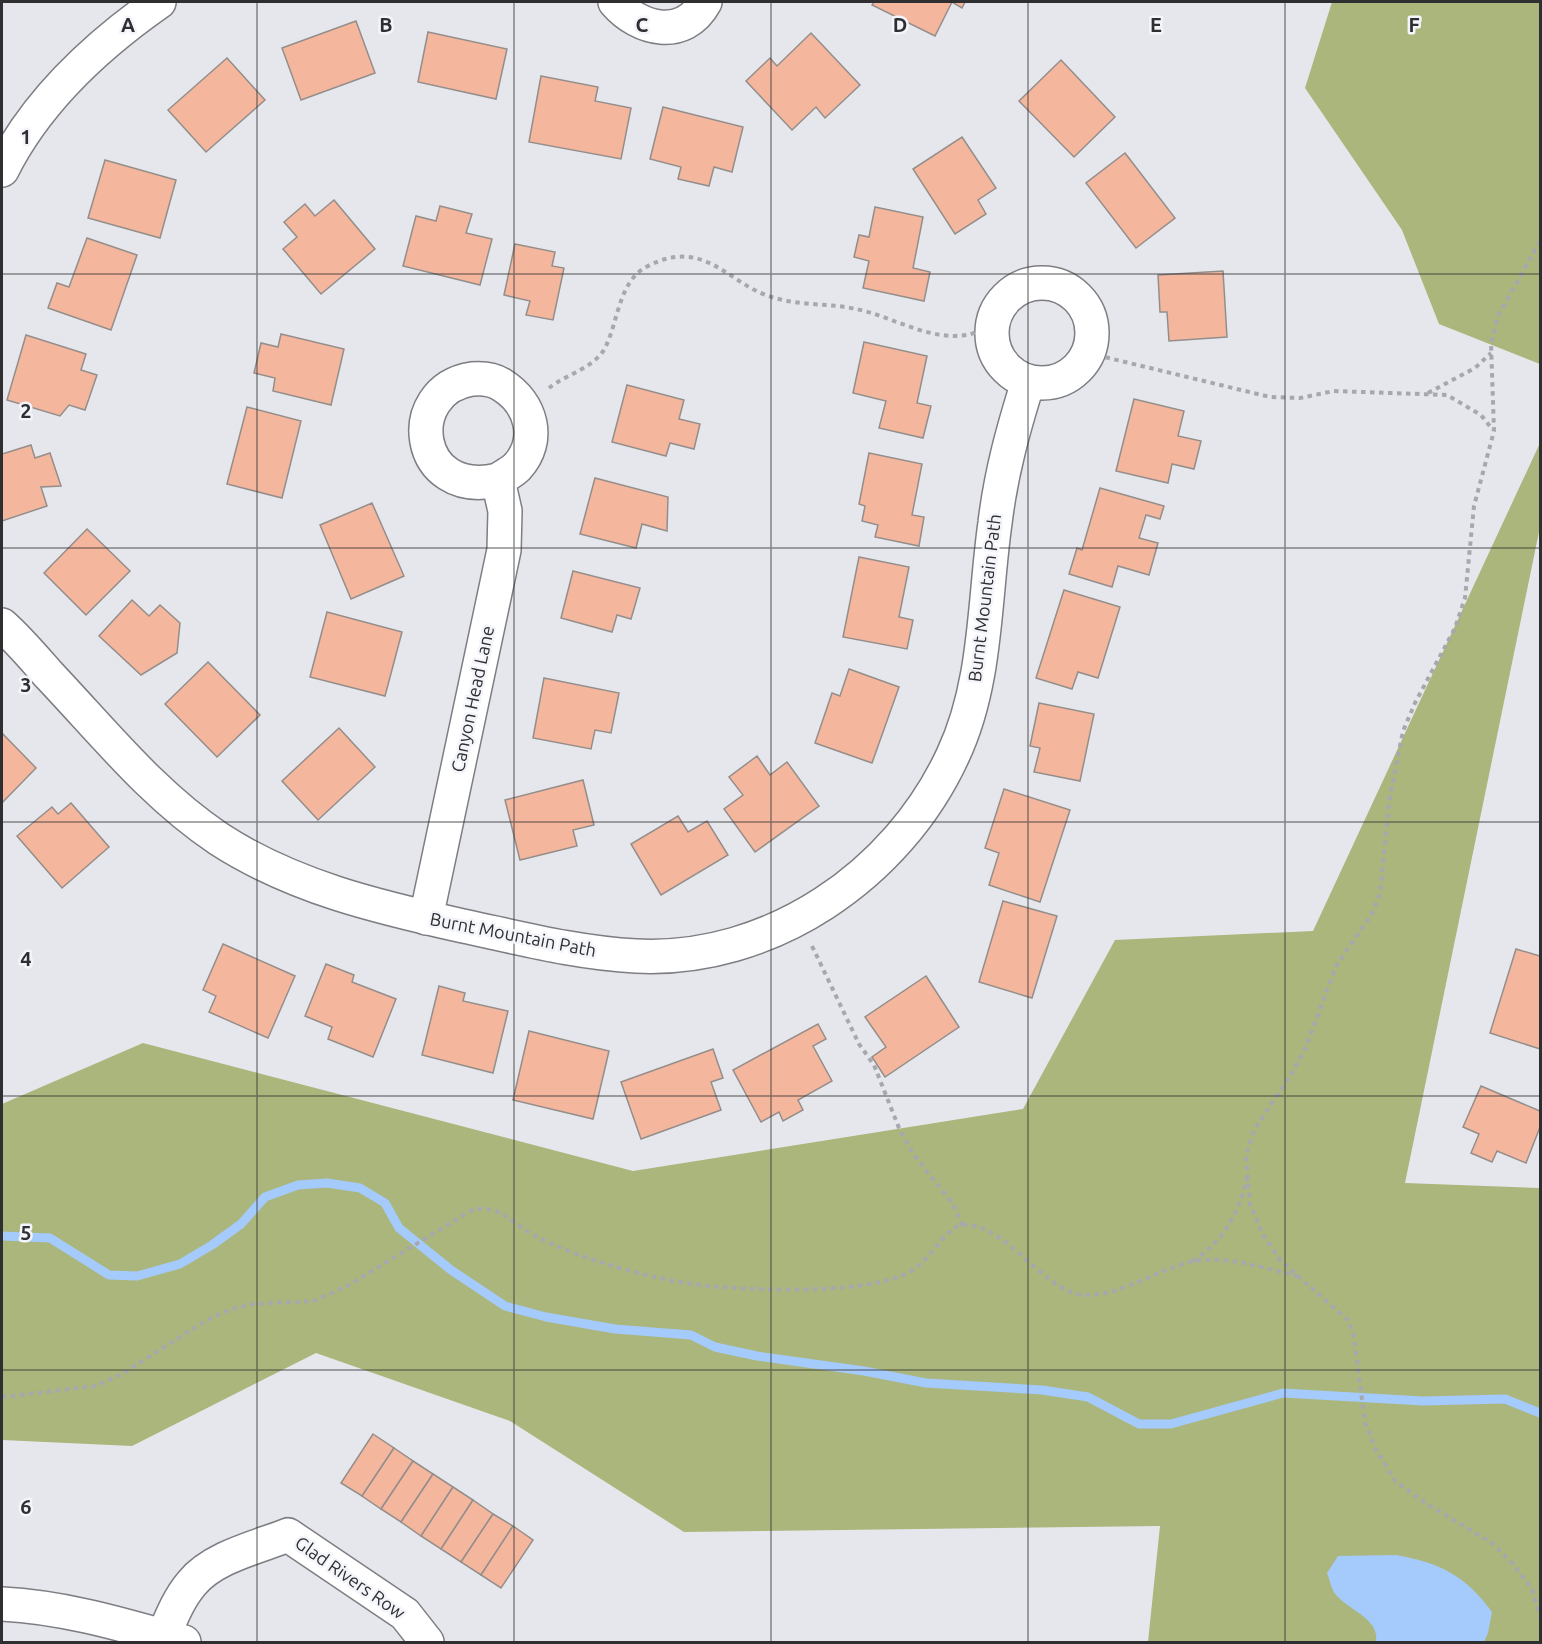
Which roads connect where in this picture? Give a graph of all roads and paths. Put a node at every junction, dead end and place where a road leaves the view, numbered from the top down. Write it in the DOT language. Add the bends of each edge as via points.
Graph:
graph roads {
  1 [pos="159,2"];
  2 [pos="615,2"];
  3 [pos="705,2"];
  4 [pos="2,170"];
  5 [pos="1540,241"];
  6 [pos="992,326"];
  7 [pos="1088,353"];
  8 [pos="1491,353"];
  9 [pos="1028,382"];
  10 [pos="1425,395"];
  11 [pos="526,407"];
  12 [pos="1494,431"];
  13 [pos="498,480"];
  14 [pos="2,625"];
  15 [pos="426,918"];
  16 [pos="799,919"];
  17 [pos="1248,1173"];
  18 [pos="963,1226"];
  19 [pos="1192,1262"];
  20 [pos="1300,1277"];
  21 [pos="2,1398"];
  22 [pos="2,1604"];
  23 [pos="1540,1618"];
  24 [pos="173,1640"];
  25 [pos="427,1642"];
  1 -- 4 [label="street" via="73,73 26,128"];
  2 -- 3 [label="street" via="641,24 658,27 688,20"];
  5 -- 8 [label="path" via="1498,316"];
  6 -- 7 [label="street" via="997,310 1010,294 1038,283 1055,285 1071,292 1085,307 1092,337"];
  6 -- 9 [label="street" via="999,361"];
  6 -- 11 [label="path" via="965,335 933,333 856,309 773,298 723,268 701,259 674,257 646,267 635,276 624,291 606,349 595,361 552,385"];
  7 -- 9 [label="street" via="1067,377 1053,382"];
  7 -- 10 [label="path" via="1270,397 1300,398 1334,391"];
  8 -- 10 [label="path" via="1456,379"];
  8 -- 12 [label="path"];
  9 -- 16 [label="street, Burnt Mountain Path" via="1004,459 979,670 954,754 907,831 878,862 839,894"];
  10 -- 12 [label="path" via="1447,395 1463,402"];
  11 -- 13 [label="street" via="531,433 528,450 517,468"];
  11 -- 13 [label="street" via="515,393 497,381 481,378 460,381 446,389 436,398 426,419 426,440 432,458 444,472 461,482 481,484"];
  12 -- 17 [label="path" via="1474,506 1465,598 1455,628 1403,731 1389,802 1380,894 1372,914 1336,966 1291,1075 1254,1130 1246,1155"];
  13 -- 15 [label="street, Canyon Head Lane" via="505,511 504,550"];
  14 -- 15 [label="street, Burnt Mountain Path" via="137,770 179,810 220,839 313,887"];
  15 -- 16 [label="street, Burnt Mountain Path" via="578,951 639,957 717,948 757,938"];
  16 -- 18 [label="path" via="859,1044 874,1065 899,1128 914,1155 953,1204"];
  17 -- 19 [label="path" via="1242,1202 1231,1221 1214,1247"];
  17 -- 20 [label="path" via="1250,1204 1263,1235 1281,1261"];
  18 -- 19 [label="path" via="987,1232 1056,1285 1078,1294 1101,1293"];
  18 -- 21 [label="path" via="945,1235 924,1263 907,1273 840,1288 772,1290 711,1286 651,1276 543,1240 495,1209 485,1207 472,1210 349,1286 314,1301 253,1304 229,1310 96,1386"];
  19 -- 20 [label="path" via="1213,1259"];
  20 -- 23 [label="path" via="1349,1321 1365,1423 1395,1481 1492,1543 1532,1589"];
  22 -- 24 [label="street" via="84,1615"];
  24 -- 25 [label="street, Glad Rivers Row" via="177,1605 193,1581 217,1564 288,1535 405,1614"];
}
